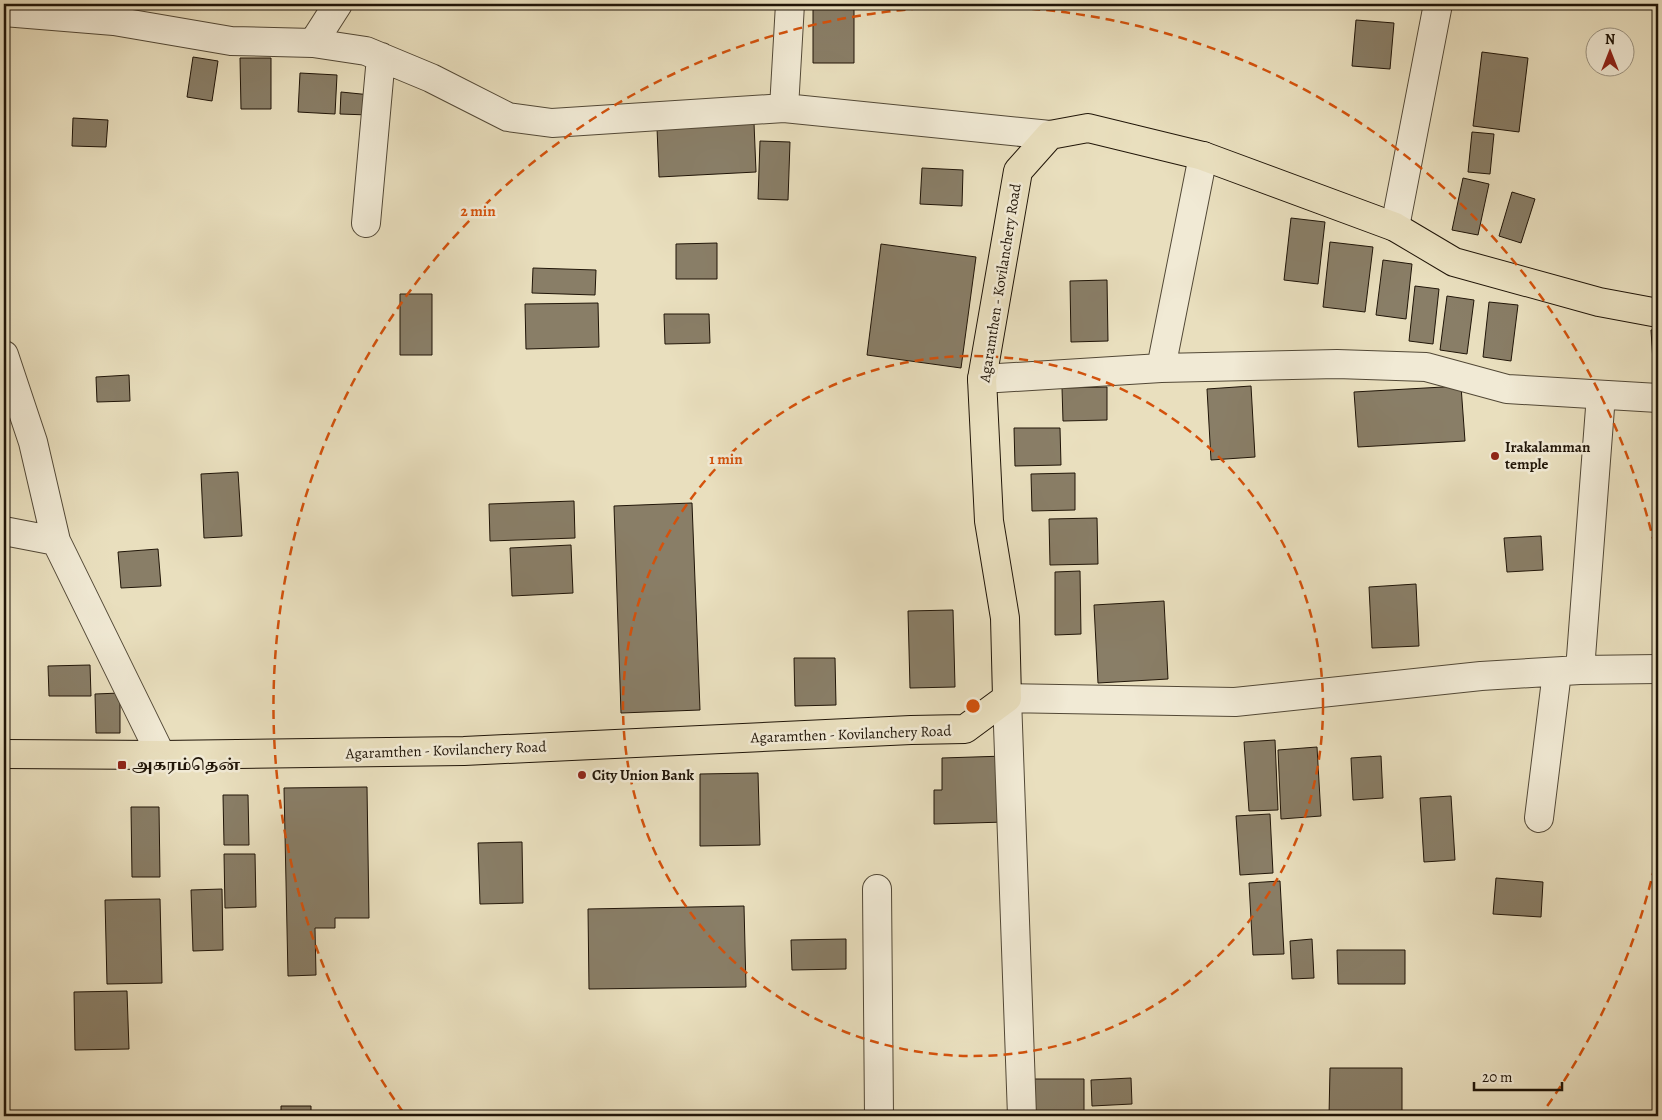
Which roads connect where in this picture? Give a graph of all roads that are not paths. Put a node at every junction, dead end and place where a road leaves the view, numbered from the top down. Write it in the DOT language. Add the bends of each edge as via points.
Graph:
graph roads {
  1 [pos="338,4"];
  2 [pos="790,4"];
  3 [pos="1438,4"];
  4 [pos="4,12"];
  5 [pos="313,43"];
  6 [pos="381,57"];
  7 [pos="784,108"];
  8 [pos="1050,135"];
  9 [pos="1203,156"];
  10 [pos="366,223"];
  11 [pos="1395,227"];
  12 [pos="1658,313"];
  13 [pos="4,355"];
  14 [pos="1161,368"];
  15 [pos="982,378"];
  16 [pos="1601,396"];
  17 [pos="1658,398"];
  18 [pos="4,532"];
  19 [pos="56,541"];
  20 [pos="1658,669"];
  21 [pos="1568,671"];
  22 [pos="1007,698"];
  23 [pos="4,754"];
  24 [pos="161,755"];
  25 [pos="1540,818"];
  26 [pos="877,889"];
  27 [pos="879,1116"];
  28 [pos="1022,1116"];
  1 -- 5 [label="street"];
  2 -- 7 [label="street"];
  3 -- 11 [label="street"];
  4 -- 5 [label="street" via="114,21 231,41"];
  5 -- 6 [label="street" via="366,51"];
  6 -- 7 [label="street" via="508,117 552,123"];
  6 -- 10 [label="street"];
  7 -- 8 [label="street"];
  8 -- 9 [label="main road" via="1088,128"];
  8 -- 15 [label="main road, Agaramthen - Kovilanchery Road" via="1018,170"];
  9 -- 11 [label="main road"];
  9 -- 14 [label="street"];
  11 -- 12 [label="main road" via="1454,262 1599,302"];
  13 -- 19 [label="street" via="33,442"];
  14 -- 15 [label="street"];
  14 -- 16 [label="street" via="1337,364 1426,367 1507,389"];
  15 -- 22 [label="main road, Agaramthen - Kovilanchery Road" via="989,521 1005,618"];
  16 -- 17 [label="street"];
  16 -- 21 [label="street"];
  18 -- 19 [label="street"];
  19 -- 24 [label="street"];
  20 -- 21 [label="street"];
  21 -- 22 [label="street" via="1481,676 1235,702"];
  21 -- 25 [label="street"];
  22 -- 24 [label="main road, Agaramthen - Kovilanchery Road" via="965,729 464,752"];
  22 -- 28 [label="street"];
  23 -- 24 [label="main road, Agaramthen - Kovilanchery Road"];
  26 -- 27 [label="street"];
}
